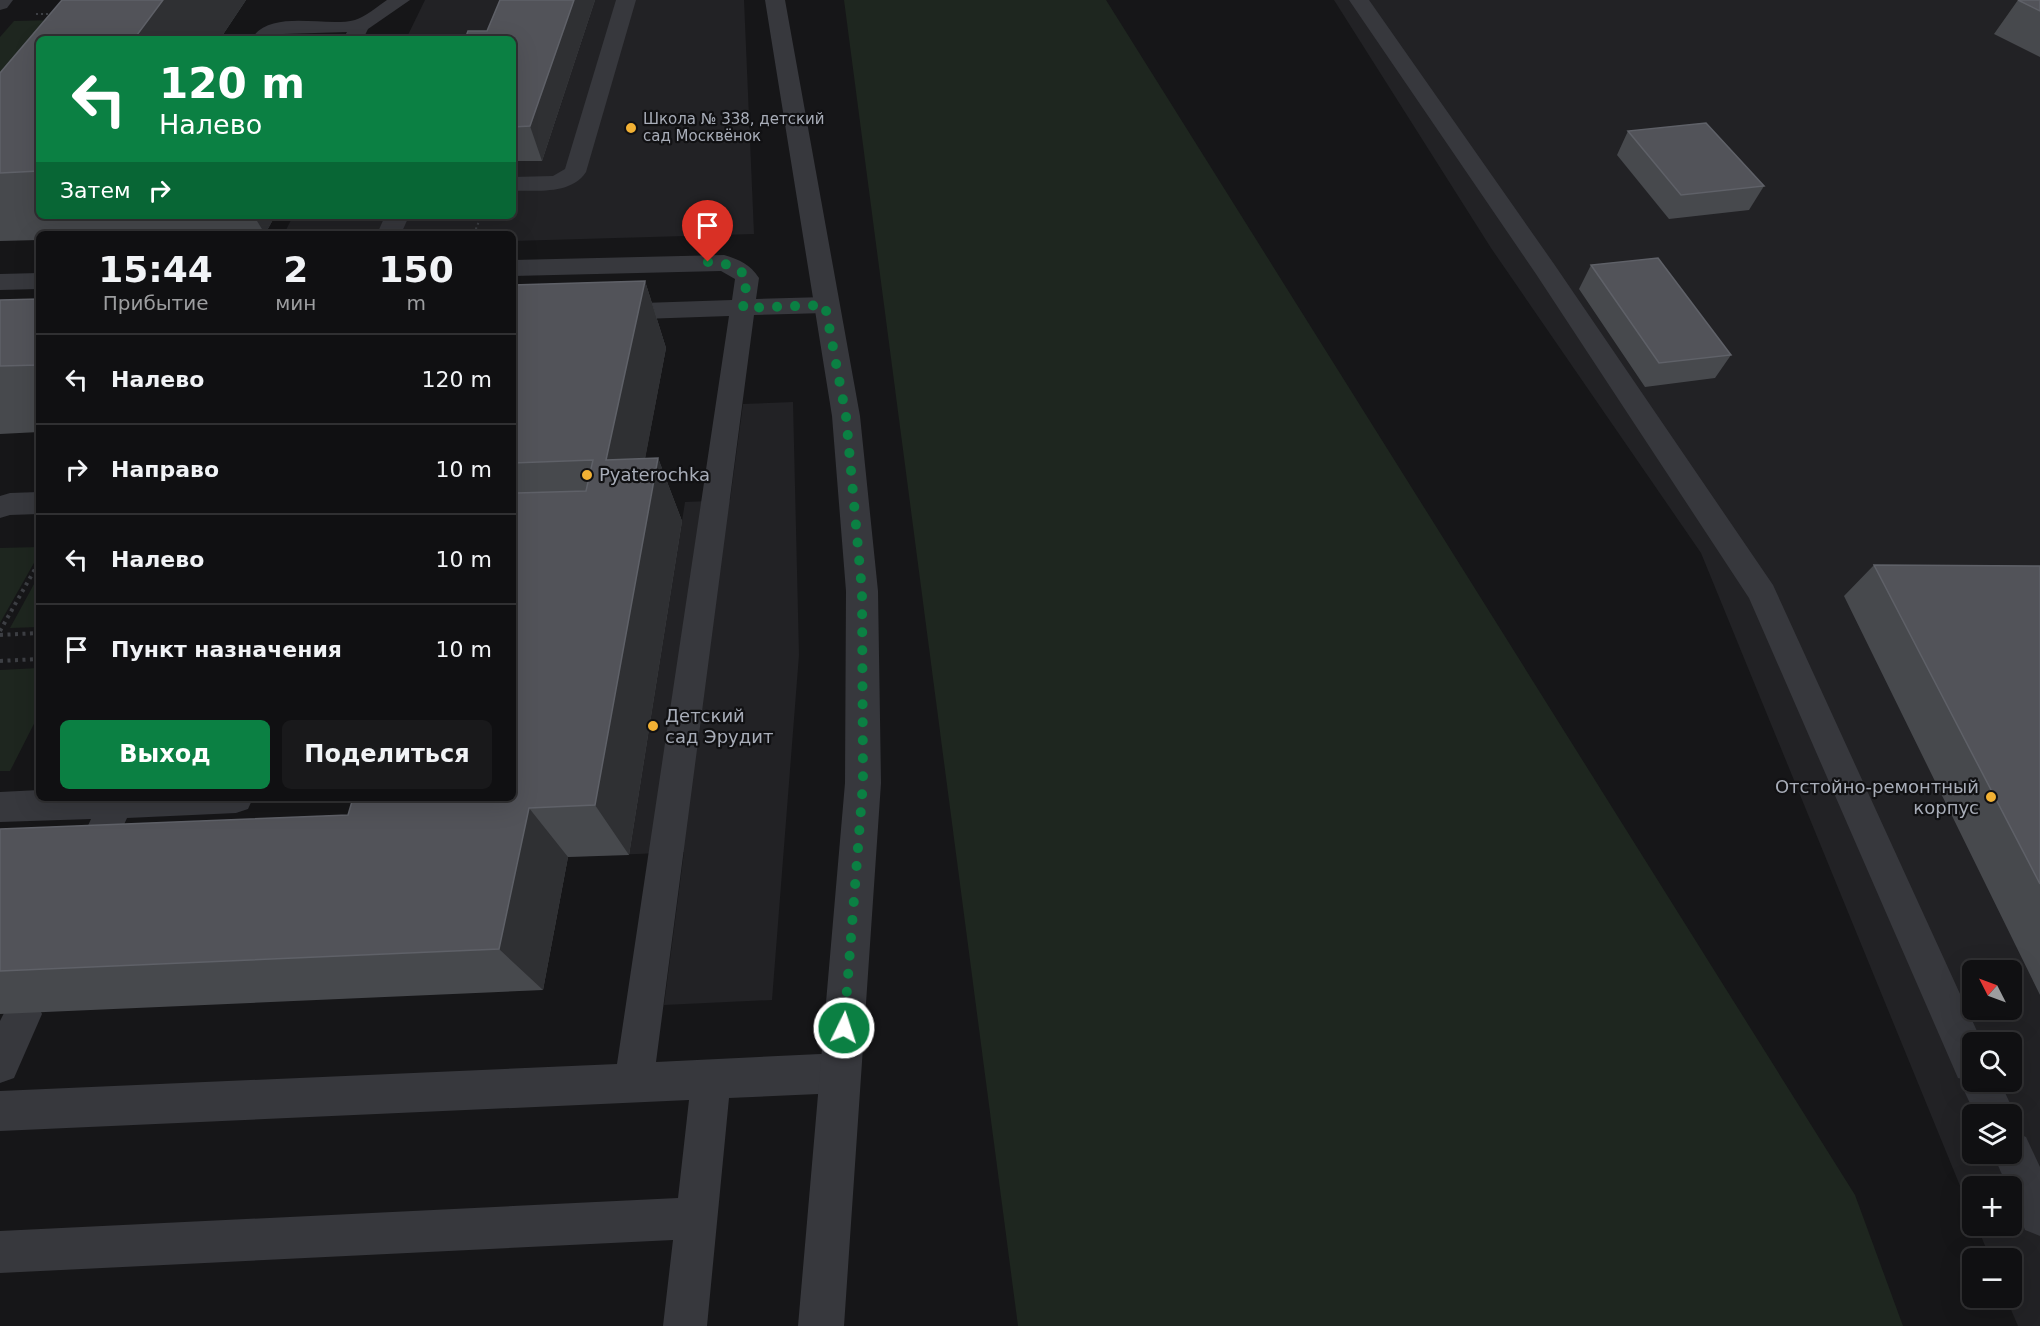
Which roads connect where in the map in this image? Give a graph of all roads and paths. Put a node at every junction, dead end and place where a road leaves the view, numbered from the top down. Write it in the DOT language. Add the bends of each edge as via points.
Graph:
graph roads {
  1 [pos="3,0"];
  2 [pos="400,0"];
  3 [pos="626,0"];
  4 [pos="775,0"];
  5 [pos="1359,0"];
  6 [pos="0,4"];
  7 [pos="28,14"];
  8 [pos="60,14"];
  9 [pos="357,33"];
  10 [pos="265,36"];
  11 [pos="516,184"];
  12 [pos="516,268"];
  13 [pos="36,281"];
  14 [pos="0,282"];
  15 [pos="825,305"];
  16 [pos="743,308"];
  17 [pos="594,312"];
  18 [pos="36,504"];
  19 [pos="0,507"];
  20 [pos="36,567"];
  21 [pos="0,633"];
  22 [pos="36,633"];
  23 [pos="36,659"];
  24 [pos="0,661"];
  25 [pos="164,801"];
  26 [pos="116,803"];
  27 [pos="0,807"];
  28 [pos="83,878"];
  29 [pos="23,1014"];
  30 [pos="1962,1042"];
  31 [pos="0,1064"];
  32 [pos="841,1073"];
  33 [pos="711,1079"];
  34 [pos="634,1083"];
  35 [pos="0,1111"];
  36 [pos="2018,1164"];
  37 [pos="2040,1215"];
  38 [pos="697,1218"];
  39 [pos="0,1252"];
  40 [pos="685,1326"];
  41 [pos="821,1326"];
  1 -- 6 [label="lane"];
  2 -- 9 [label="lane"];
  3 -- 11 [label="lane" via="575,172 554,183"];
  4 -- 15 [label="street"];
  5 -- 30 [label="lane" via="1762,593"];
  7 -- 8 [label="path"];
  9 -- 10 [label="lane" via="282,28"];
  12 -- 16 [label="lane" via="724,263 741,270 747,278"];
  13 -- 14 [label="lane"];
  15 -- 16 [label="lane"];
  15 -- 32 [label="street" via="846,416 862,591 863,783"];
  16 -- 17 [label="lane"];
  16 -- 34 [label="lane"];
  18 -- 19 [label="lane"];
  20 -- 21 [label="path"];
  21 -- 22 [label="path"];
  23 -- 24 [label="path"];
  25 -- 26 [label="lane"];
  26 -- 27 [label="lane"];
  26 -- 28 [label="lane"];
  29 -- 31 [label="lane"];
  32 -- 33 [label="lane"];
  32 -- 41 [label="street"];
  33 -- 34 [label="lane"];
  33 -- 38 [label="lane"];
  34 -- 35 [label="lane"];
  36 -- 37 [label="lane"];
  38 -- 39 [label="lane"];
  38 -- 40 [label="lane"];
}
